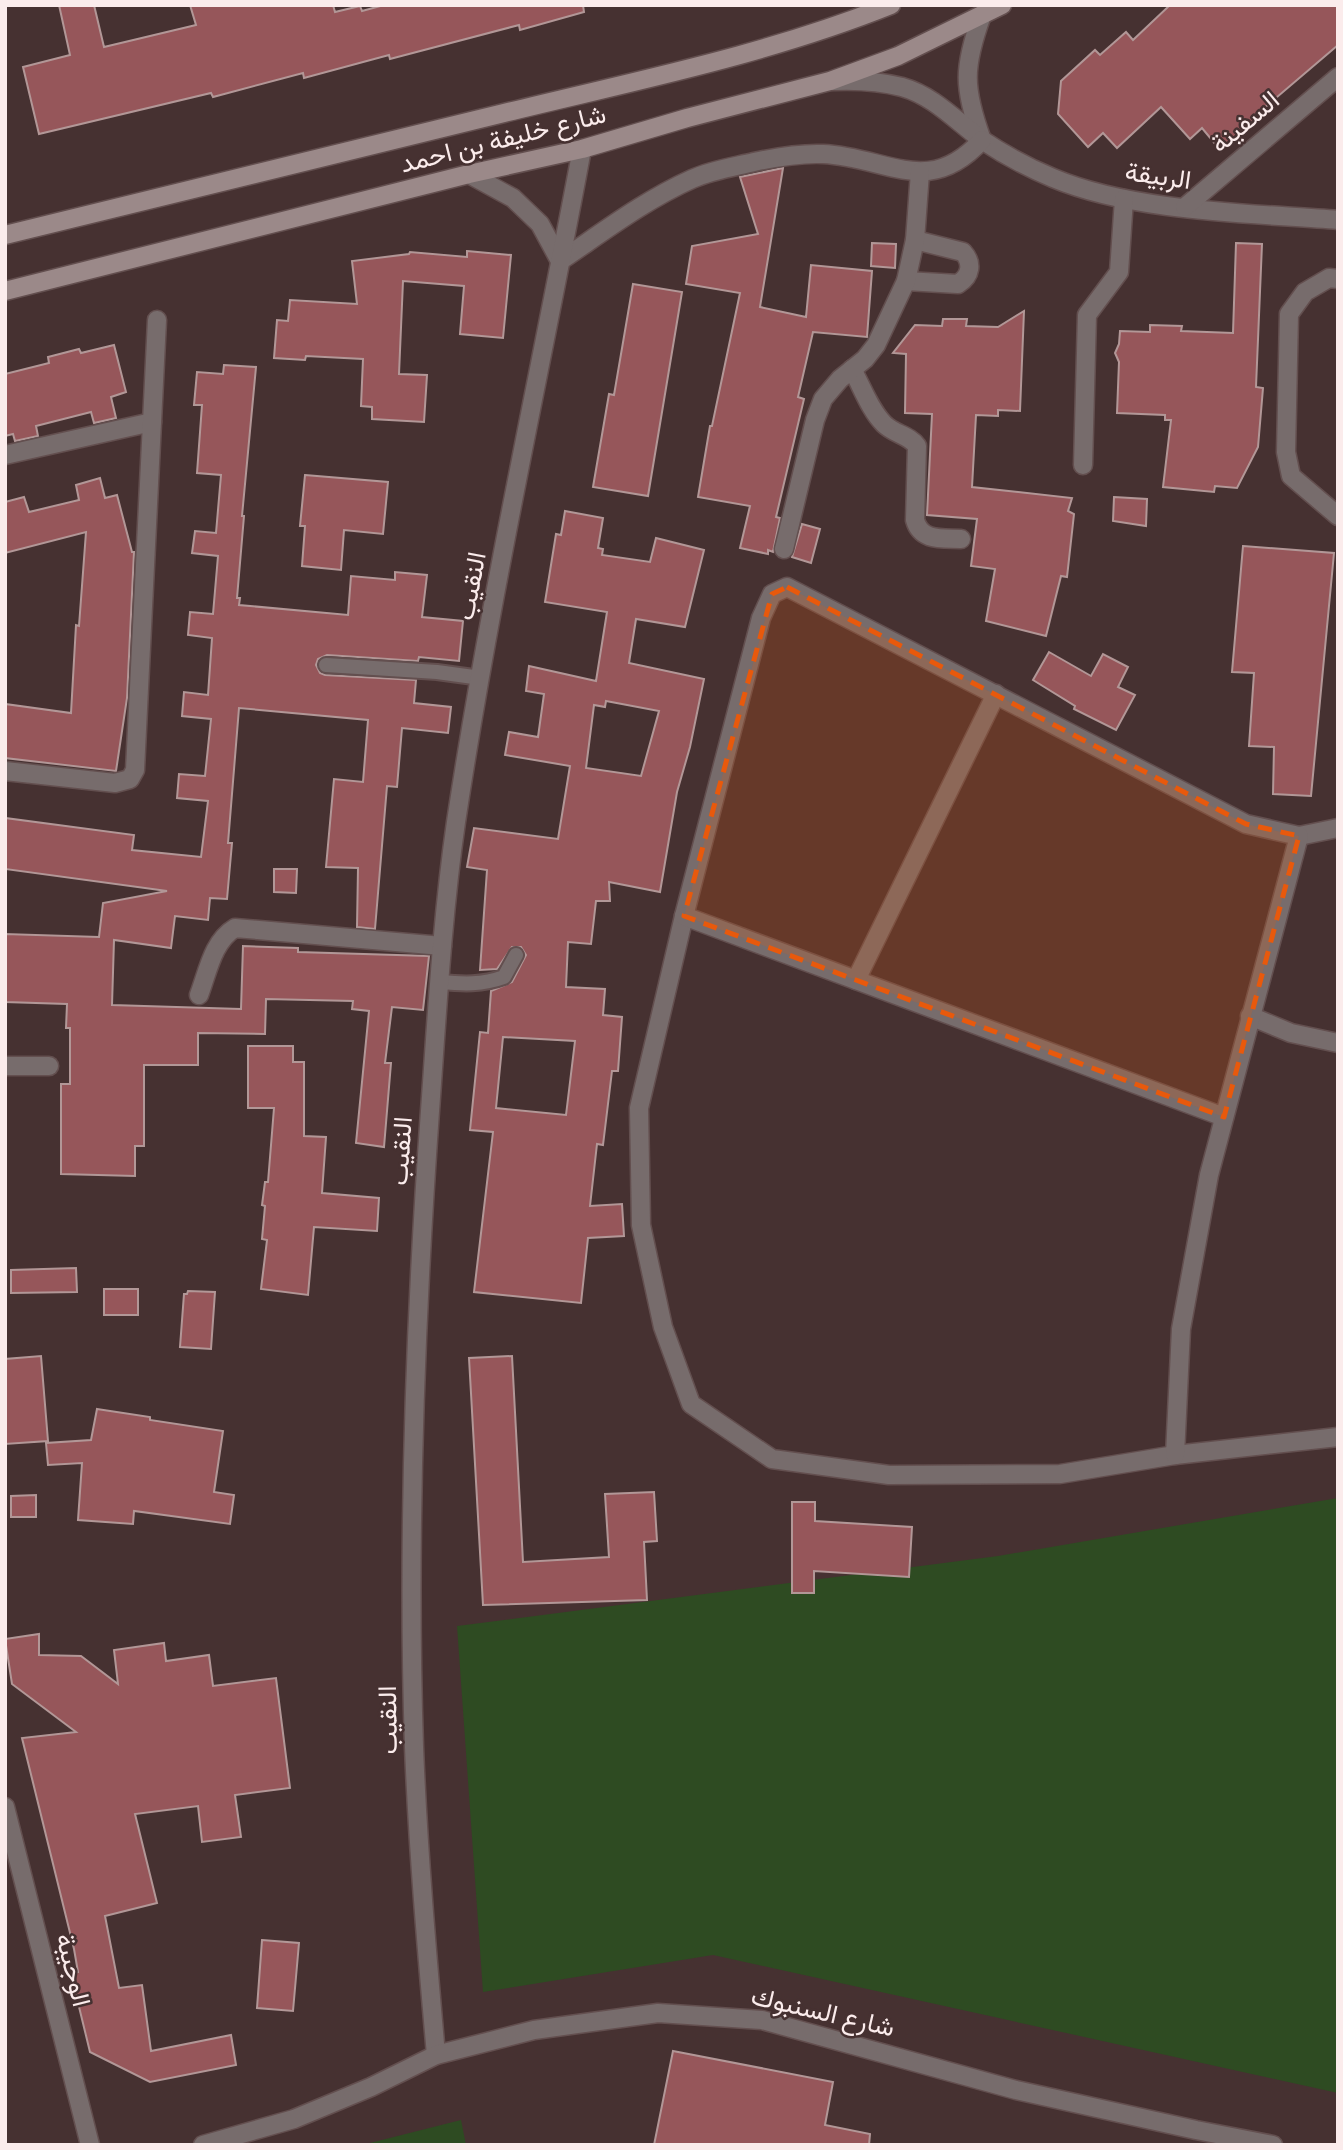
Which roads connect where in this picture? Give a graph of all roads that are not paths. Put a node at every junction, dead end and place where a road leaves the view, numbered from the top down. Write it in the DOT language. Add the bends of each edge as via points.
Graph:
graph roads {
  1 [pos="891,5"];
  2 [pos="1002,5"];
  3 [pos="982,15"];
  4 [pos="1338,77"];
  5 [pos="830,81"];
  6 [pos="982,140"];
  7 [pos="582,149"];
  8 [pos="920,172"];
  9 [pos="469,174"];
  10 [pos="1124,199"];
  11 [pos="1185,207"];
  12 [pos="1338,220"];
  13 [pos="5,235"];
  14 [pos="915,240"];
  15 [pos="560,261"];
  16 [pos="1338,279"];
  17 [pos="905,281"];
  18 [pos="5,291"];
  19 [pos="157,320"];
  20 [pos="852,369"];
  21 [pos="152,422"];
  22 [pos="5,455"];
  23 [pos="1083,465"];
  24 [pos="1338,516"];
  25 [pos="961,539"];
  26 [pos="784,549"];
  27 [pos="326,665"];
  28 [pos="481,678"];
  29 [pos="996,694"];
  30 [pos="5,771"];
  31 [pos="1338,828"];
  32 [pos="1299,836"];
  33 [pos="684,916"];
  34 [pos="442,946"];
  35 [pos="516,955"];
  36 [pos="856,980"];
  37 [pos="440,982"];
  38 [pos="199,995"];
  39 [pos="1250,1016"];
  40 [pos="1338,1043"];
  41 [pos="5,1066"];
  42 [pos="49,1066"];
  43 [pos="1224,1117"];
  44 [pos="1338,1437"];
  45 [pos="1175,1455"];
  46 [pos="5,1807"];
  47 [pos="436,2055"];
  48 [pos="90,2145"];
  49 [pos="203,2145"];
  50 [pos="1273,2145"];
  1 -- 13 [label="street, شارع خليفة بن احمد" via="676,74"];
  2 -- 3 [label="street, شارع خليفة بن احمد"];
  3 -- 5 [label="street, شارع خليفة بن احمد"];
  3 -- 6 [label="street" via="971,45 967,76 970,107"];
  4 -- 11 [label="street, السفينة"];
  5 -- 6 [label="street, الربيقة" via="868,80 905,88 939,104"];
  5 -- 7 [label="street, شارع خليفة بن احمد"];
  6 -- 8 [label="street" via="955,163"];
  6 -- 10 [label="street, الربيقة" via="1053,178"];
  7 -- 9 [label="street, شارع خليفة بن احمد"];
  7 -- 15 [label="street, النقيب"];
  8 -- 14 [label="street"];
  8 -- 15 [label="street" via="824,154 793,155 717,170 628,214"];
  9 -- 15 [label="street" via="513,198 531,215"];
  9 -- 18 [label="street, شارع خليفة بن احمد"];
  10 -- 11 [label="street, الربيقة"];
  10 -- 23 [label="street" via="1119,272 1087,315"];
  11 -- 12 [label="street, الربيقة"];
  14 -- 17 [label="street"];
  14 -- 17 [label="street" via="963,252 970,269 958,284"];
  15 -- 28 [label="street, النقيب"];
  16 -- 24 [label="street" via="1329,278 1305,292 1289,314 1286,452 1291,476"];
  17 -- 20 [label="street" via="876,345"];
  19 -- 21 [label="street"];
  20 -- 25 [label="street" via="880,419 917,446 917,526 930,538"];
  20 -- 26 [label="street" via="822,399"];
  21 -- 22 [label="street"];
  21 -- 30 [label="street" via="135,770 130,779 115,783"];
  27 -- 28 [label="lane"];
  28 -- 34 [label="street, النقيب" via="456,820"];
  29 -- 32 [label="street" via="1245,824"];
  29 -- 33 [label="street" via="787,587 772,594 761,618"];
  29 -- 36 [label="street"];
  31 -- 32 [label="street"];
  32 -- 39 [label="street"];
  33 -- 36 [label="street"];
  33 -- 45 [label="street" via="639,1108 641,1225 663,1327 691,1404 772,1459 889,1475 1060,1474"];
  34 -- 37 [label="street, النقيب"];
  34 -- 38 [label="street" via="236,928 224,934"];
  35 -- 37 [label="lane" via="504,977 489,983"];
  36 -- 43 [label="street"];
  37 -- 47 [label="street, النقيب" via="420,1244 411,1565 414,1747"];
  39 -- 40 [label="street" via="1291,1033"];
  39 -- 43 [label="street"];
  41 -- 42 [label="street"];
  43 -- 45 [label="street" via="1181,1329"];
  44 -- 45 [label="street"];
  46 -- 48 [label="street, الوجيبة"];
  47 -- 49 [label="street, شارع السنبوك" via="294,2119"];
  47 -- 50 [label="street, شارع السنبوك" via="534,2030 657,2013 762,2020 1016,2090"];
}
